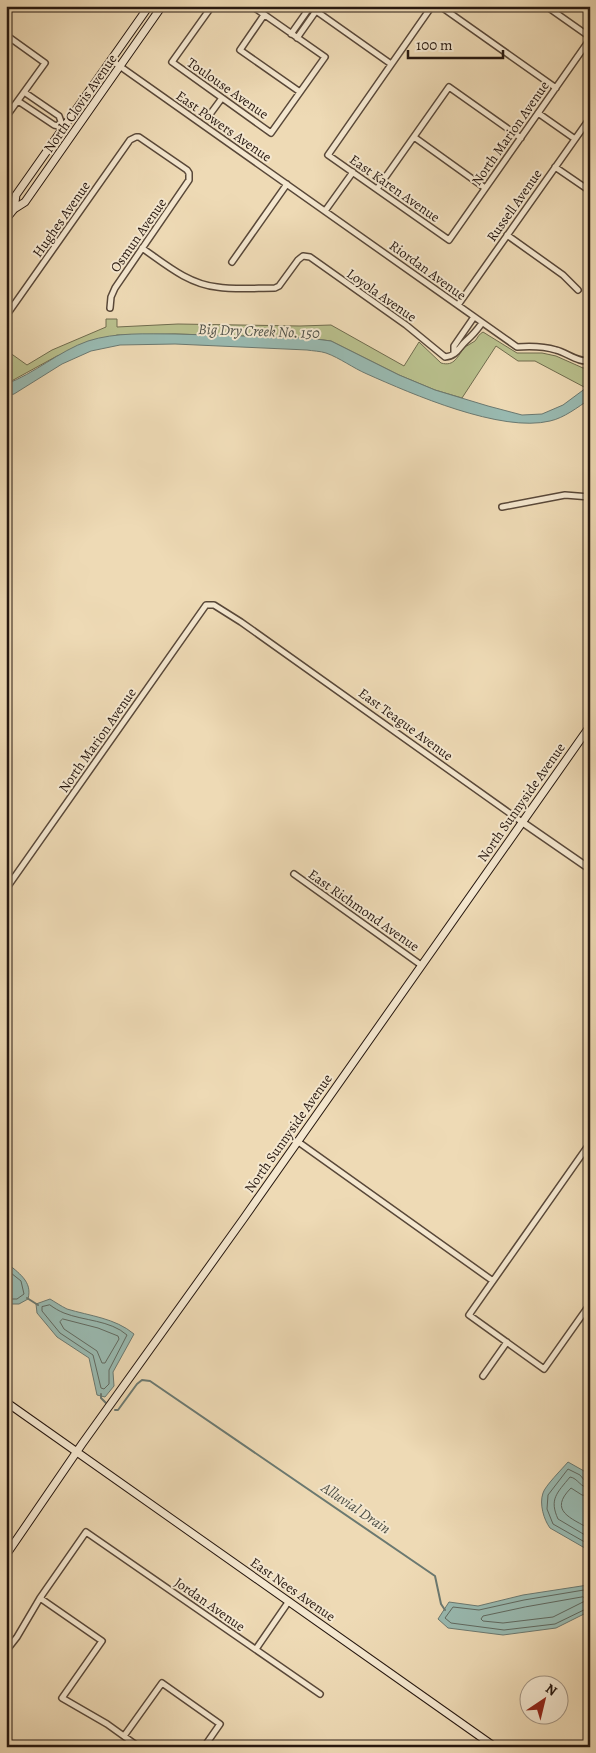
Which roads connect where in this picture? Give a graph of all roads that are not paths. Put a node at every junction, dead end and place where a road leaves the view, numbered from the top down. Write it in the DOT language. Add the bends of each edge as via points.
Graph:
graph roads {
  1 [pos="149,6"];
  2 [pos="162,6"];
  3 [pos="212,6"];
  4 [pos="252,6"];
  5 [pos="432,6"];
  6 [pos="440,6"];
  7 [pos="546,6"];
  8 [pos="310,7"];
  9 [pos="316,11"];
  10 [pos="264,15"];
  11 [pos="291,34"];
  12 [pos="6,35"];
  13 [pos="297,38"];
  14 [pos="590,38"];
  15 [pos="110,60"];
  16 [pos="391,64"];
  17 [pos="120,67"];
  18 [pos="556,88"];
  19 [pos="24,92"];
  20 [pos="300,92"];
  21 [pos="222,98"];
  22 [pos="18,101"];
  23 [pos="538,113"];
  24 [pos="6,118"];
  25 [pos="208,118"];
  26 [pos="590,118"];
  27 [pos="63,126"];
  28 [pos="73,133"];
  29 [pos="136,137"];
  30 [pos="414,137"];
  31 [pos="521,138"];
  32 [pos="575,139"];
  33 [pos="555,167"];
  34 [pos="353,172"];
  35 [pos="287,184"];
  36 [pos="486,188"];
  37 [pos="377,190"];
  38 [pos="590,191"];
  39 [pos="6,203"];
  40 [pos="14,209"];
  41 [pos="325,211"];
  42 [pos="6,219"];
  43 [pos="507,235"];
  44 [pos="449,240"];
  45 [pos="142,248"];
  46 [pos="232,262"];
  47 [pos="578,290"];
  48 [pos="458,305"];
  49 [pos="110,308"];
  50 [pos="6,316"];
  51 [pos="474,317"];
  52 [pos="482,322"];
  53 [pos="460,337"];
  54 [pos="466,341"];
  55 [pos="454,352"];
  56 [pos="588,361"];
  57 [pos="590,497"];
  58 [pos="502,507"];
  59 [pos="206,605"];
  60 [pos="590,726"];
  61 [pos="522,822"];
  62 [pos="590,869"];
  63 [pos="294,874"];
  64 [pos="6,889"];
  65 [pos="421,965"];
  66 [pos="297,1141"];
  67 [pos="590,1143"];
  68 [pos="493,1281"];
  69 [pos="590,1304"];
  70 [pos="507,1342"];
  71 [pos="483,1376"];
  72 [pos="6,1402"];
  73 [pos="77,1452"];
  74 [pos="6,1556"];
  75 [pos="40,1598"];
  76 [pos="289,1601"];
  77 [pos="256,1649"];
  78 [pos="6,1651"];
  79 [pos="320,1694"];
  80 [pos="124,1736"];
  81 [pos="139,1747"];
  82 [pos="204,1747"];
  83 [pos="495,1747"];
  1 -- 15 [label="main road, North Clovis Avenue"];
  2 -- 17 [label="main road, North Clovis Avenue"];
  3 -- 21 [label="street, Toulouse Avenue" via="172,62"];
  4 -- 10 [label="street"];
  5 -- 16 [label="street"];
  6 -- 18 [label="street"];
  7 -- 14 [label="street"];
  8 -- 9 [label="street"];
  8 -- 11 [label="street"];
  9 -- 13 [label="street"];
  9 -- 16 [label="street"];
  10 -- 11 [label="street"];
  10 -- 20 [label="street" via="240,50"];
  11 -- 13 [label="street"];
  12 -- 19 [label="street" via="45,63"];
  13 -- 20 [label="street" via="324,57"];
  14 -- 18 [label="street, North Marion Avenue"];
  15 -- 17 [label="street, East Powers Avenue"];
  15 -- 27 [label="main road, North Clovis Avenue"];
  16 -- 34 [label="street, East Karen Avenue" via="328,155"];
  17 -- 28 [label="main road, North Clovis Avenue"];
  17 -- 35 [label="street, East Powers Avenue"];
  18 -- 23 [label="street, North Marion Avenue"];
  19 -- 22 [label="street"];
  19 -- 27 [label="street" via="59,116"];
  20 -- 21 [label="street, Toulouse Avenue" via="271,133"];
  21 -- 25 [label="street"];
  22 -- 24 [label="street"];
  22 -- 27 [label="street" via="54,125"];
  23 -- 31 [label="street, North Marion Avenue"];
  23 -- 32 [label="street"];
  26 -- 32 [label="street, Russell Avenue"];
  27 -- 28 [label="street"];
  27 -- 40 [label="main road, North Clovis Avenue" via="16,195"];
  28 -- 40 [label="main road, North Clovis Avenue" via="25,202"];
  29 -- 45 [label="street, Osmun Avenue" via="187,170 190,176"];
  29 -- 50 [label="street, Hughes Avenue" via="130,140"];
  30 -- 31 [label="street" via="449,87"];
  30 -- 36 [label="street"];
  30 -- 37 [label="street"];
  31 -- 36 [label="street, North Marion Avenue"];
  32 -- 33 [label="street, Russell Avenue"];
  33 -- 38 [label="street"];
  33 -- 43 [label="street, Russell Avenue"];
  34 -- 37 [label="street, East Karen Avenue"];
  34 -- 41 [label="street"];
  35 -- 41 [label="street, East Powers Avenue"];
  35 -- 46 [label="street"];
  36 -- 44 [label="street, North Marion Avenue"];
  37 -- 44 [label="street, East Karen Avenue"];
  39 -- 40 [label="street"];
  40 -- 42 [label="main road, North Clovis Avenue"];
  41 -- 48 [label="street, Riordan Avenue"];
  43 -- 47 [label="street" via="563,275"];
  43 -- 48 [label="street, Russell Avenue"];
  45 -- 49 [label="street, Osmun Avenue" via="115,288"];
  45 -- 55 [label="street, Loyola Avenue" via="176,272 207,285 225,288 275,288 298,260 310,257 445,357"];
  48 -- 51 [label="street, Riordan Avenue"];
  51 -- 52 [label="street, Riordan Avenue"];
  51 -- 53 [label="street"];
  52 -- 54 [label="street"];
  52 -- 56 [label="street, Riordan Avenue" via="517,347 544,347"];
  53 -- 54 [label="street"];
  53 -- 55 [label="street"];
  54 -- 55 [label="street" via="460,351"];
  57 -- 58 [label="street" via="565,495"];
  59 -- 61 [label="street, East Teague Avenue" via="214,605 240,622"];
  59 -- 64 [label="street, North Marion Avenue"];
  60 -- 61 [label="main road, North Sunnyside Avenue"];
  61 -- 62 [label="street, East Teague Avenue"];
  61 -- 65 [label="main road, North Sunnyside Avenue"];
  63 -- 65 [label="street, East Richmond Avenue"];
  65 -- 66 [label="main road, North Sunnyside Avenue"];
  66 -- 68 [label="street"];
  66 -- 73 [label="main road, North Sunnyside Avenue"];
  67 -- 68 [label="street"];
  68 -- 70 [label="street" via="469,1315"];
  69 -- 70 [label="street" via="544,1369"];
  70 -- 71 [label="street"];
  72 -- 73 [label="main road, East Nees Avenue"];
  73 -- 74 [label="main road, North Sunnyside Avenue"];
  73 -- 76 [label="main road, East Nees Avenue"];
  75 -- 77 [label="street, Jordan Avenue" via="86,1532"];
  75 -- 78 [label="street"];
  75 -- 80 [label="street" via="102,1641 62,1698"];
  76 -- 77 [label="street"];
  76 -- 83 [label="main road, East Nees Avenue"];
  77 -- 79 [label="street, Jordan Avenue"];
  80 -- 81 [label="street"];
  80 -- 82 [label="street" via="162,1683 220,1724"];
}
